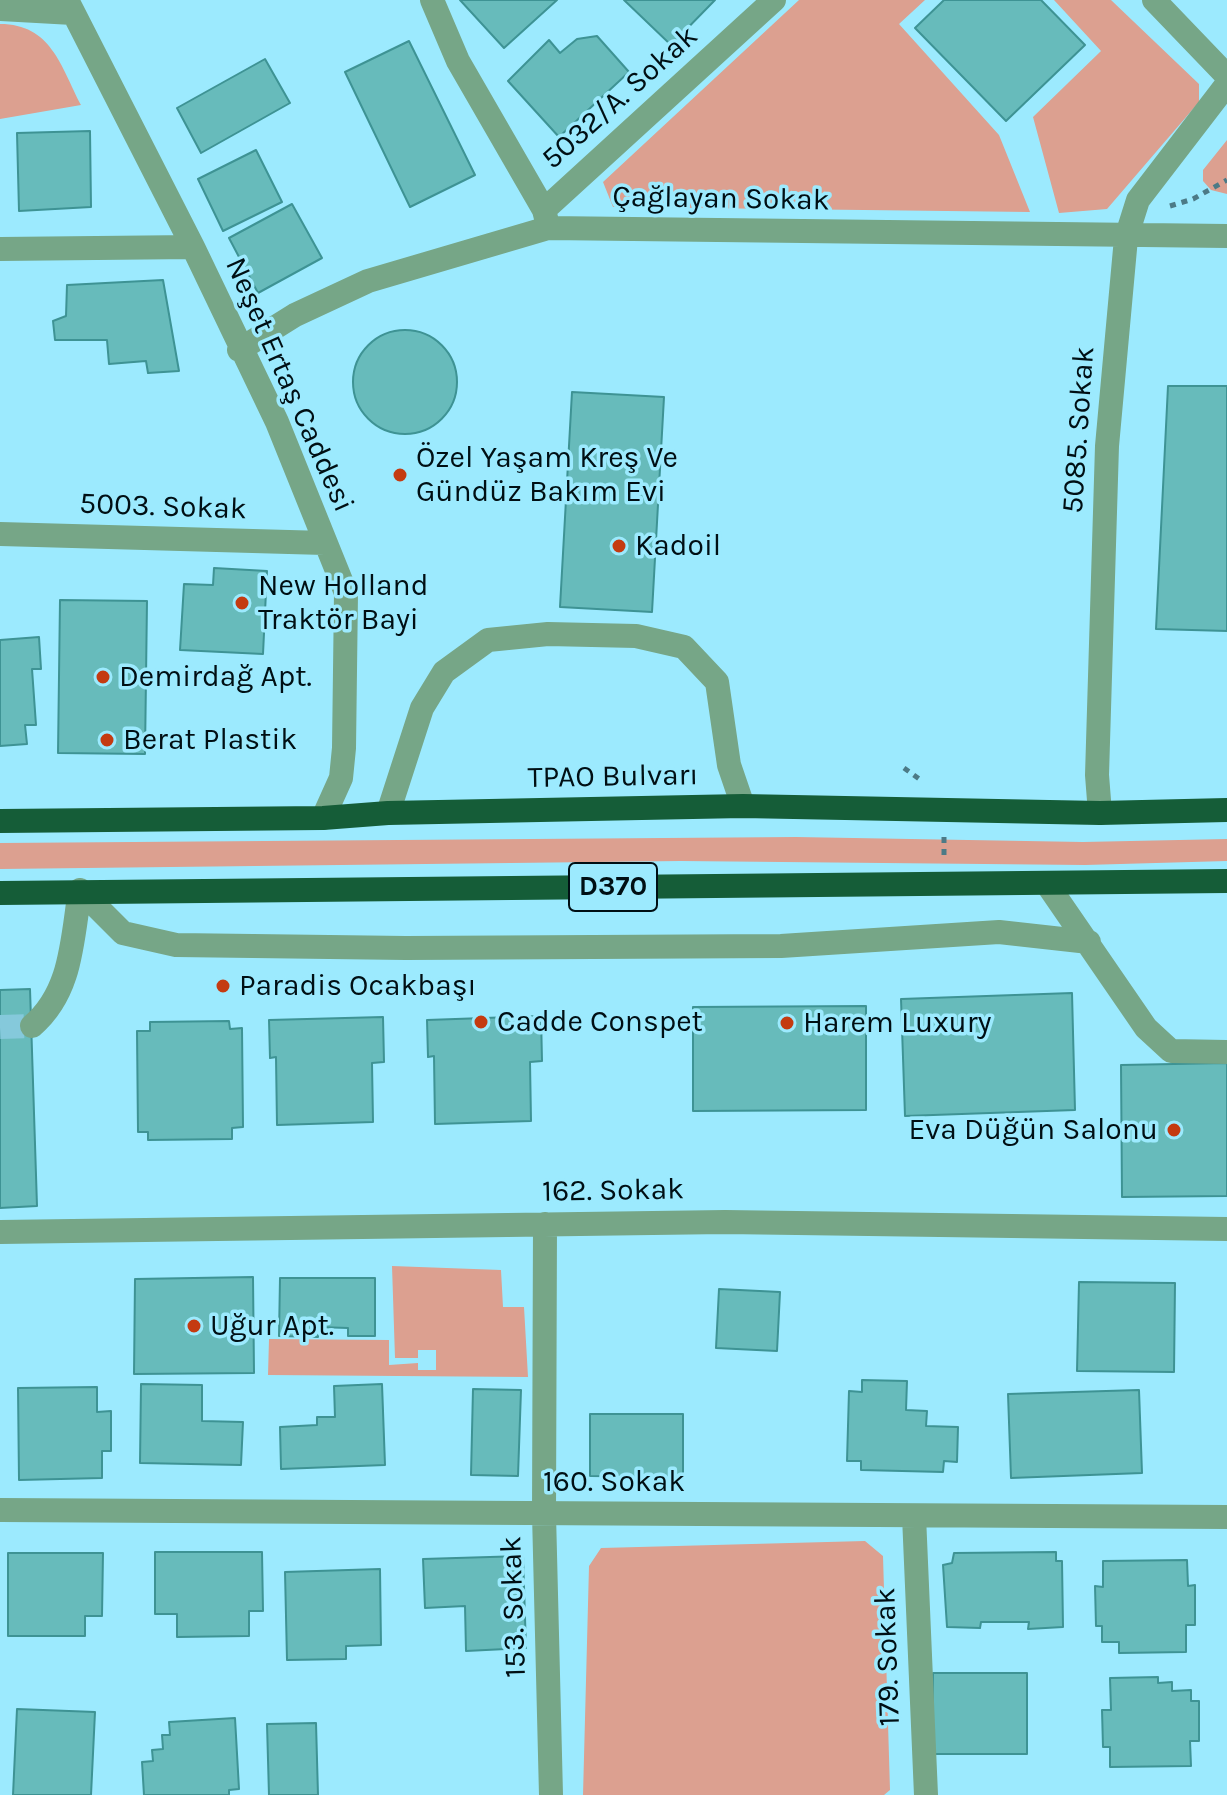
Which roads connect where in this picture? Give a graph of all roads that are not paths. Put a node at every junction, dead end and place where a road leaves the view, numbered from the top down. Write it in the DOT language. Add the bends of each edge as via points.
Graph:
graph roads {
  1 [pos="432,0"];
  2 [pos="774,0"];
  3 [pos="1154,0"];
  4 [pos="70,6"];
  5 [pos="0,9"];
  6 [pos="1227,76"];
  7 [pos="1227,84"];
  8 [pos="546,219"];
  9 [pos="1129,228"];
  10 [pos="1227,236"];
  11 [pos="193,247"];
  12 [pos="0,249"];
  13 [pos="239,350"];
  14 [pos="0,534"];
  15 [pos="325,543"];
  16 [pos="743,806"];
  17 [pos="1227,810"];
  18 [pos="388,813"];
  19 [pos="1100,813"];
  20 [pos="323,818"];
  21 [pos="0,821"];
  22 [pos="1227,881"];
  23 [pos="1047,884"];
  24 [pos="80,890"];
  25 [pos="0,893"];
  26 [pos="1089,942"];
  27 [pos="32,1026"];
  28 [pos="1227,1052"];
  29 [pos="545,1224"];
  30 [pos="1227,1229"];
  31 [pos="0,1232"];
  32 [pos="0,1510"];
  33 [pos="544,1514"];
  34 [pos="914,1516"];
  35 [pos="1227,1517"];
  36 [pos="551,1795"];
  37 [pos="926,1795"];
  1 -- 8 [label="street" via="458,61"];
  2 -- 8 [label="street, 5032/A. Sokak"];
  3 -- 6 [label="street"];
  4 -- 5 [label="street"];
  4 -- 11 [label="street, Neşet Ertaş Caddesi"];
  7 -- 9 [label="street, 5085. Sokak" via="1138,200"];
  8 -- 9 [label="street, Çağlayan Sokak"];
  8 -- 13 [label="street, Çağlayan Sokak" via="368,281 295,315"];
  9 -- 10 [label="street, Çağlayan Sokak"];
  9 -- 19 [label="street, 5085. Sokak" via="1107,446"];
  11 -- 12 [label="street"];
  11 -- 13 [label="street, Neşet Ertaş Caddesi"];
  13 -- 15 [label="street, Neşet Ertaş Caddesi" via="277,422"];
  14 -- 15 [label="street, 5003. Sokak"];
  15 -- 20 [label="street, Neşet Ertaş Caddesi" via="346,593 341,778"];
  16 -- 18 [label="highway, TPAO Bulvarı"];
  16 -- 18 [label="street" via="729,765 717,682 684,647 636,636 548,634 488,640 444,672 422,708"];
  16 -- 19 [label="highway, TPAO Bulvarı"];
  17 -- 19 [label="highway, TPAO Bulvarı"];
  18 -- 20 [label="highway, TPAO Bulvarı"];
  20 -- 21 [label="highway, TPAO Bulvarı"];
  22 -- 23 [label="highway, D370"];
  23 -- 24 [label="highway, D370"];
  23 -- 26 [label="street"];
  24 -- 25 [label="highway, D370"];
  24 -- 26 [label="street" via="123,933 176,945 781,946 999,932"];
  24 -- 27 [label="street" via="65,979 47,1013"];
  26 -- 28 [label="street" via="1146,1028 1171,1051"];
  29 -- 30 [label="street, 162. Sokak"];
  29 -- 31 [label="street, 162. Sokak"];
  29 -- 33 [label="street, 153. Sokak"];
  32 -- 33 [label="street, 160. Sokak"];
  33 -- 34 [label="street, 160. Sokak"];
  33 -- 36 [label="street, 153. Sokak"];
  34 -- 35 [label="street, 160. Sokak"];
  34 -- 37 [label="street, 179. Sokak"];
}
